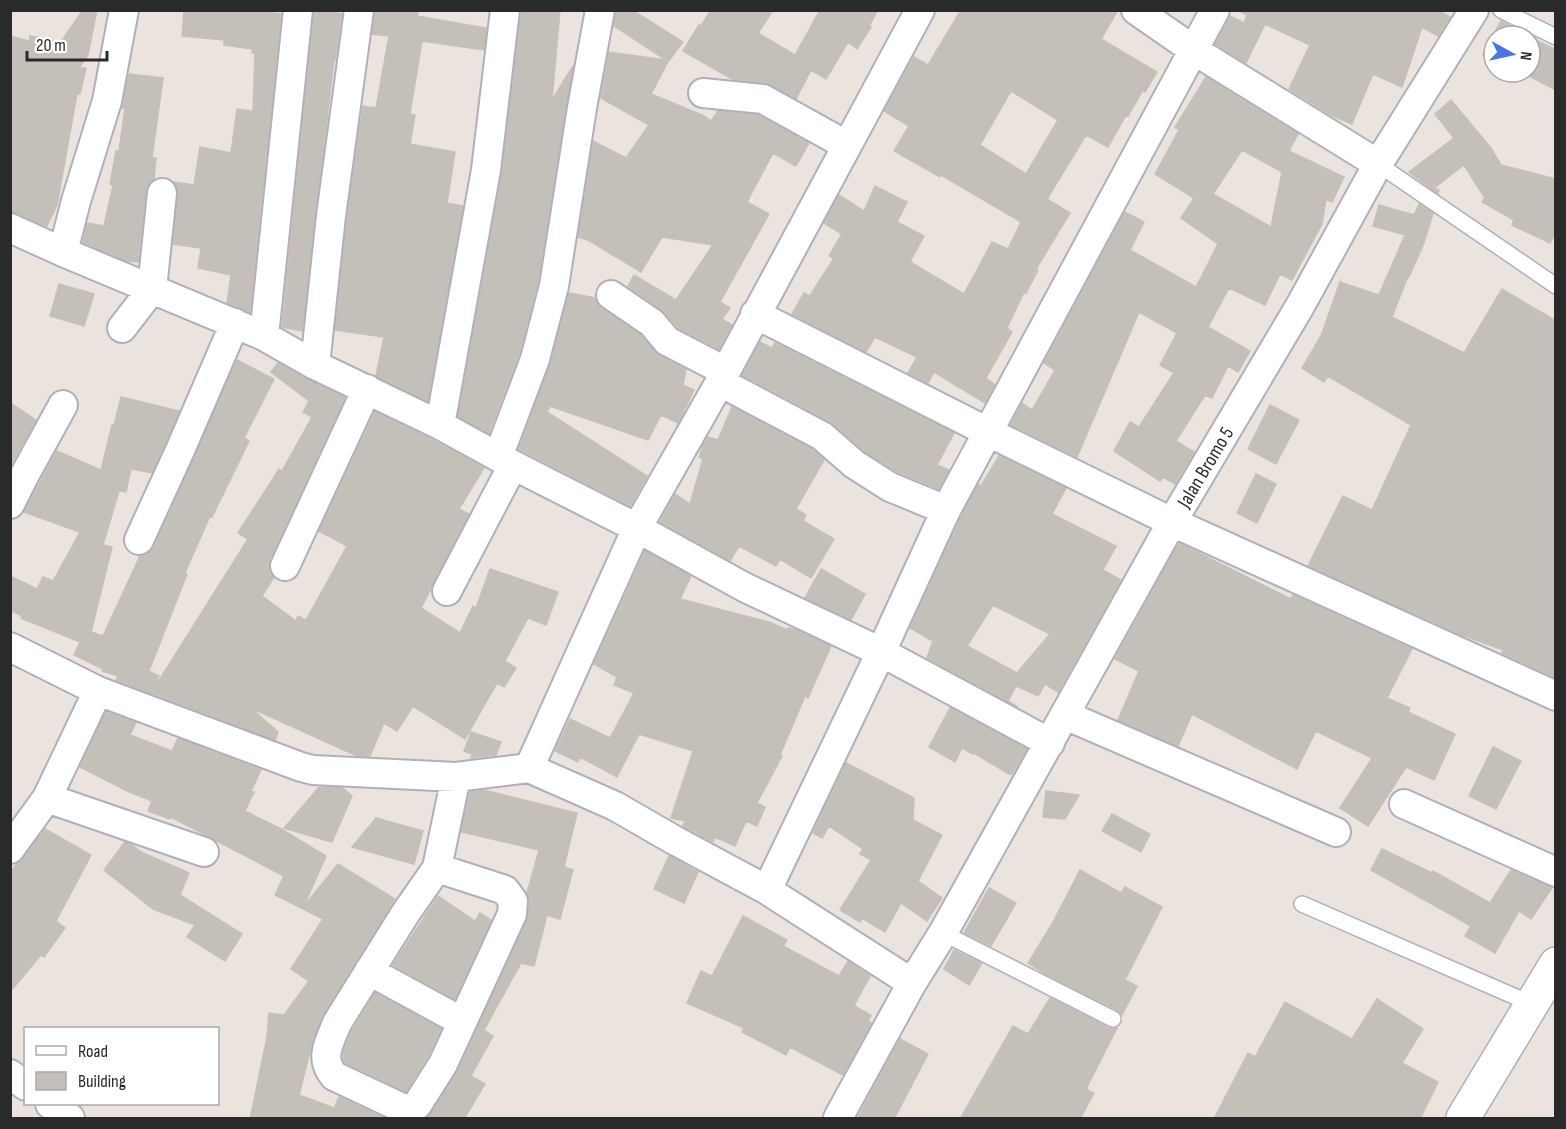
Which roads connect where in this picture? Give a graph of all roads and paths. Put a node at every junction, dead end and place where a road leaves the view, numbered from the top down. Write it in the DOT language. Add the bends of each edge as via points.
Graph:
graph roads {
  1 [pos="124,10"];
  2 [pos="298,10"];
  3 [pos="359,10"];
  4 [pos="505,10"];
  5 [pos="600,10"];
  6 [pos="920,10"];
  7 [pos="1136,10"];
  8 [pos="1215,10"];
  9 [pos="1474,10"];
  10 [pos="1501,10"];
  11 [pos="1556,37"];
  12 [pos="1195,51"];
  13 [pos="703,93"];
  14 [pos="846,145"];
  15 [pos="1378,164"];
  16 [pos="162,193"];
  17 [pos="10,228"];
  18 [pos="63,252"];
  19 [pos="1556,286"];
  20 [pos="152,289"];
  21 [pos="611,295"];
  22 [pos="755,314"];
  23 [pos="235,323"];
  24 [pos="122,328"];
  25 [pos="264,336"];
  26 [pos="315,365"];
  27 [pos="722,376"];
  28 [pos="367,388"];
  29 [pos="63,405"];
  30 [pos="440,425"];
  31 [pos="988,432"];
  32 [pos="506,461"];
  33 [pos="10,504"];
  34 [pos="946,510"];
  35 [pos="1172,522"];
  36 [pos="637,528"];
  37 [pos="139,540"];
  38 [pos="285,566"];
  39 [pos="447,591"];
  40 [pos="10,647"];
  41 [pos="881,652"];
  42 [pos="98,691"];
  43 [pos="1556,696"];
  44 [pos="1065,716"];
  45 [pos="1050,743"];
  46 [pos="529,768"];
  47 [pos="456,777"];
  48 [pos="47,798"];
  49 [pos="1404,804"];
  50 [pos="1336,832"];
  51 [pos="10,849"];
  52 [pos="204,852"];
  53 [pos="437,868"];
  54 [pos="1556,872"];
  55 [pos="767,890"];
  56 [pos="1302,904"];
  57 [pos="943,933"];
  58 [pos="1556,964"];
  59 [pos="369,971"];
  60 [pos="912,983"];
  61 [pos="1532,1004"];
  62 [pos="1113,1019"];
  63 [pos="461,1021"];
  64 [pos="10,1074"];
  65 [pos="24,1084"];
  66 [pos="51,1105"];
  67 [pos="70,1119"];
  68 [pos="838,1119"];
  69 [pos="1463,1119"];
  1 -- 18 [label="street" via="107,101"];
  2 -- 25 [label="street"];
  3 -- 26 [label="street"];
  4 -- 30 [label="street" via="486,170"];
  5 -- 32 [label="street" via="554,286"];
  6 -- 14 [label="street"];
  7 -- 12 [label="street"];
  8 -- 12 [label="street"];
  9 -- 15 [label="street, Jalan Bromo 5"];
  10 -- 11 [label="lane"];
  12 -- 15 [label="street"];
  12 -- 31 [label="street"];
  13 -- 14 [label="street" via="764,99"];
  14 -- 22 [label="street"];
  15 -- 19 [label="lane"];
  15 -- 35 [label="street, Jalan Bromo 5" via="1300,306"];
  16 -- 20 [label="street"];
  17 -- 18 [label="street"];
  18 -- 20 [label="street"];
  20 -- 23 [label="street"];
  20 -- 24 [label="street"];
  21 -- 27 [label="street" via="652,323 667,341"];
  22 -- 27 [label="street"];
  22 -- 31 [label="street, Jalan Bromo 5"];
  23 -- 25 [label="street"];
  23 -- 37 [label="street"];
  25 -- 26 [label="street"];
  26 -- 28 [label="street"];
  27 -- 34 [label="street" via="822,436 854,464 890,487"];
  27 -- 36 [label="street"];
  28 -- 30 [label="street"];
  28 -- 38 [label="street"];
  29 -- 33 [label="street"];
  30 -- 32 [label="street"];
  31 -- 34 [label="street"];
  31 -- 35 [label="street, Jalan Bromo 5"];
  32 -- 36 [label="street"];
  32 -- 39 [label="street"];
  34 -- 41 [label="street"];
  35 -- 43 [label="street"];
  35 -- 44 [label="street"];
  36 -- 41 [label="street" via="744,587"];
  36 -- 46 [label="street"];
  40 -- 42 [label="street"];
  41 -- 45 [label="street"];
  41 -- 55 [label="street"];
  42 -- 47 [label="street" via="313,770"];
  42 -- 48 [label="street"];
  44 -- 45 [label="street"];
  44 -- 50 [label="street"];
  45 -- 57 [label="street"];
  46 -- 47 [label="street"];
  46 -- 55 [label="street" via="615,806"];
  47 -- 53 [label="street"];
  48 -- 51 [label="street"];
  48 -- 52 [label="street"];
  49 -- 54 [label="street"];
  53 -- 59 [label="street"];
  53 -- 63 [label="street" via="505,890 513,901 512,914"];
  55 -- 60 [label="street"];
  56 -- 61 [label="lane"];
  57 -- 60 [label="street"];
  57 -- 62 [label="lane"];
  58 -- 61 [label="main road"];
  59 -- 63 [label="street"];
  59 -- 63 [label="street" via="329,1043 325,1060 334,1076 402,1108 417,1105 443,1064"];
  60 -- 68 [label="street"];
  61 -- 69 [label="main road"];
  64 -- 65 [label="street"];
  66 -- 67 [label="street"];
}
